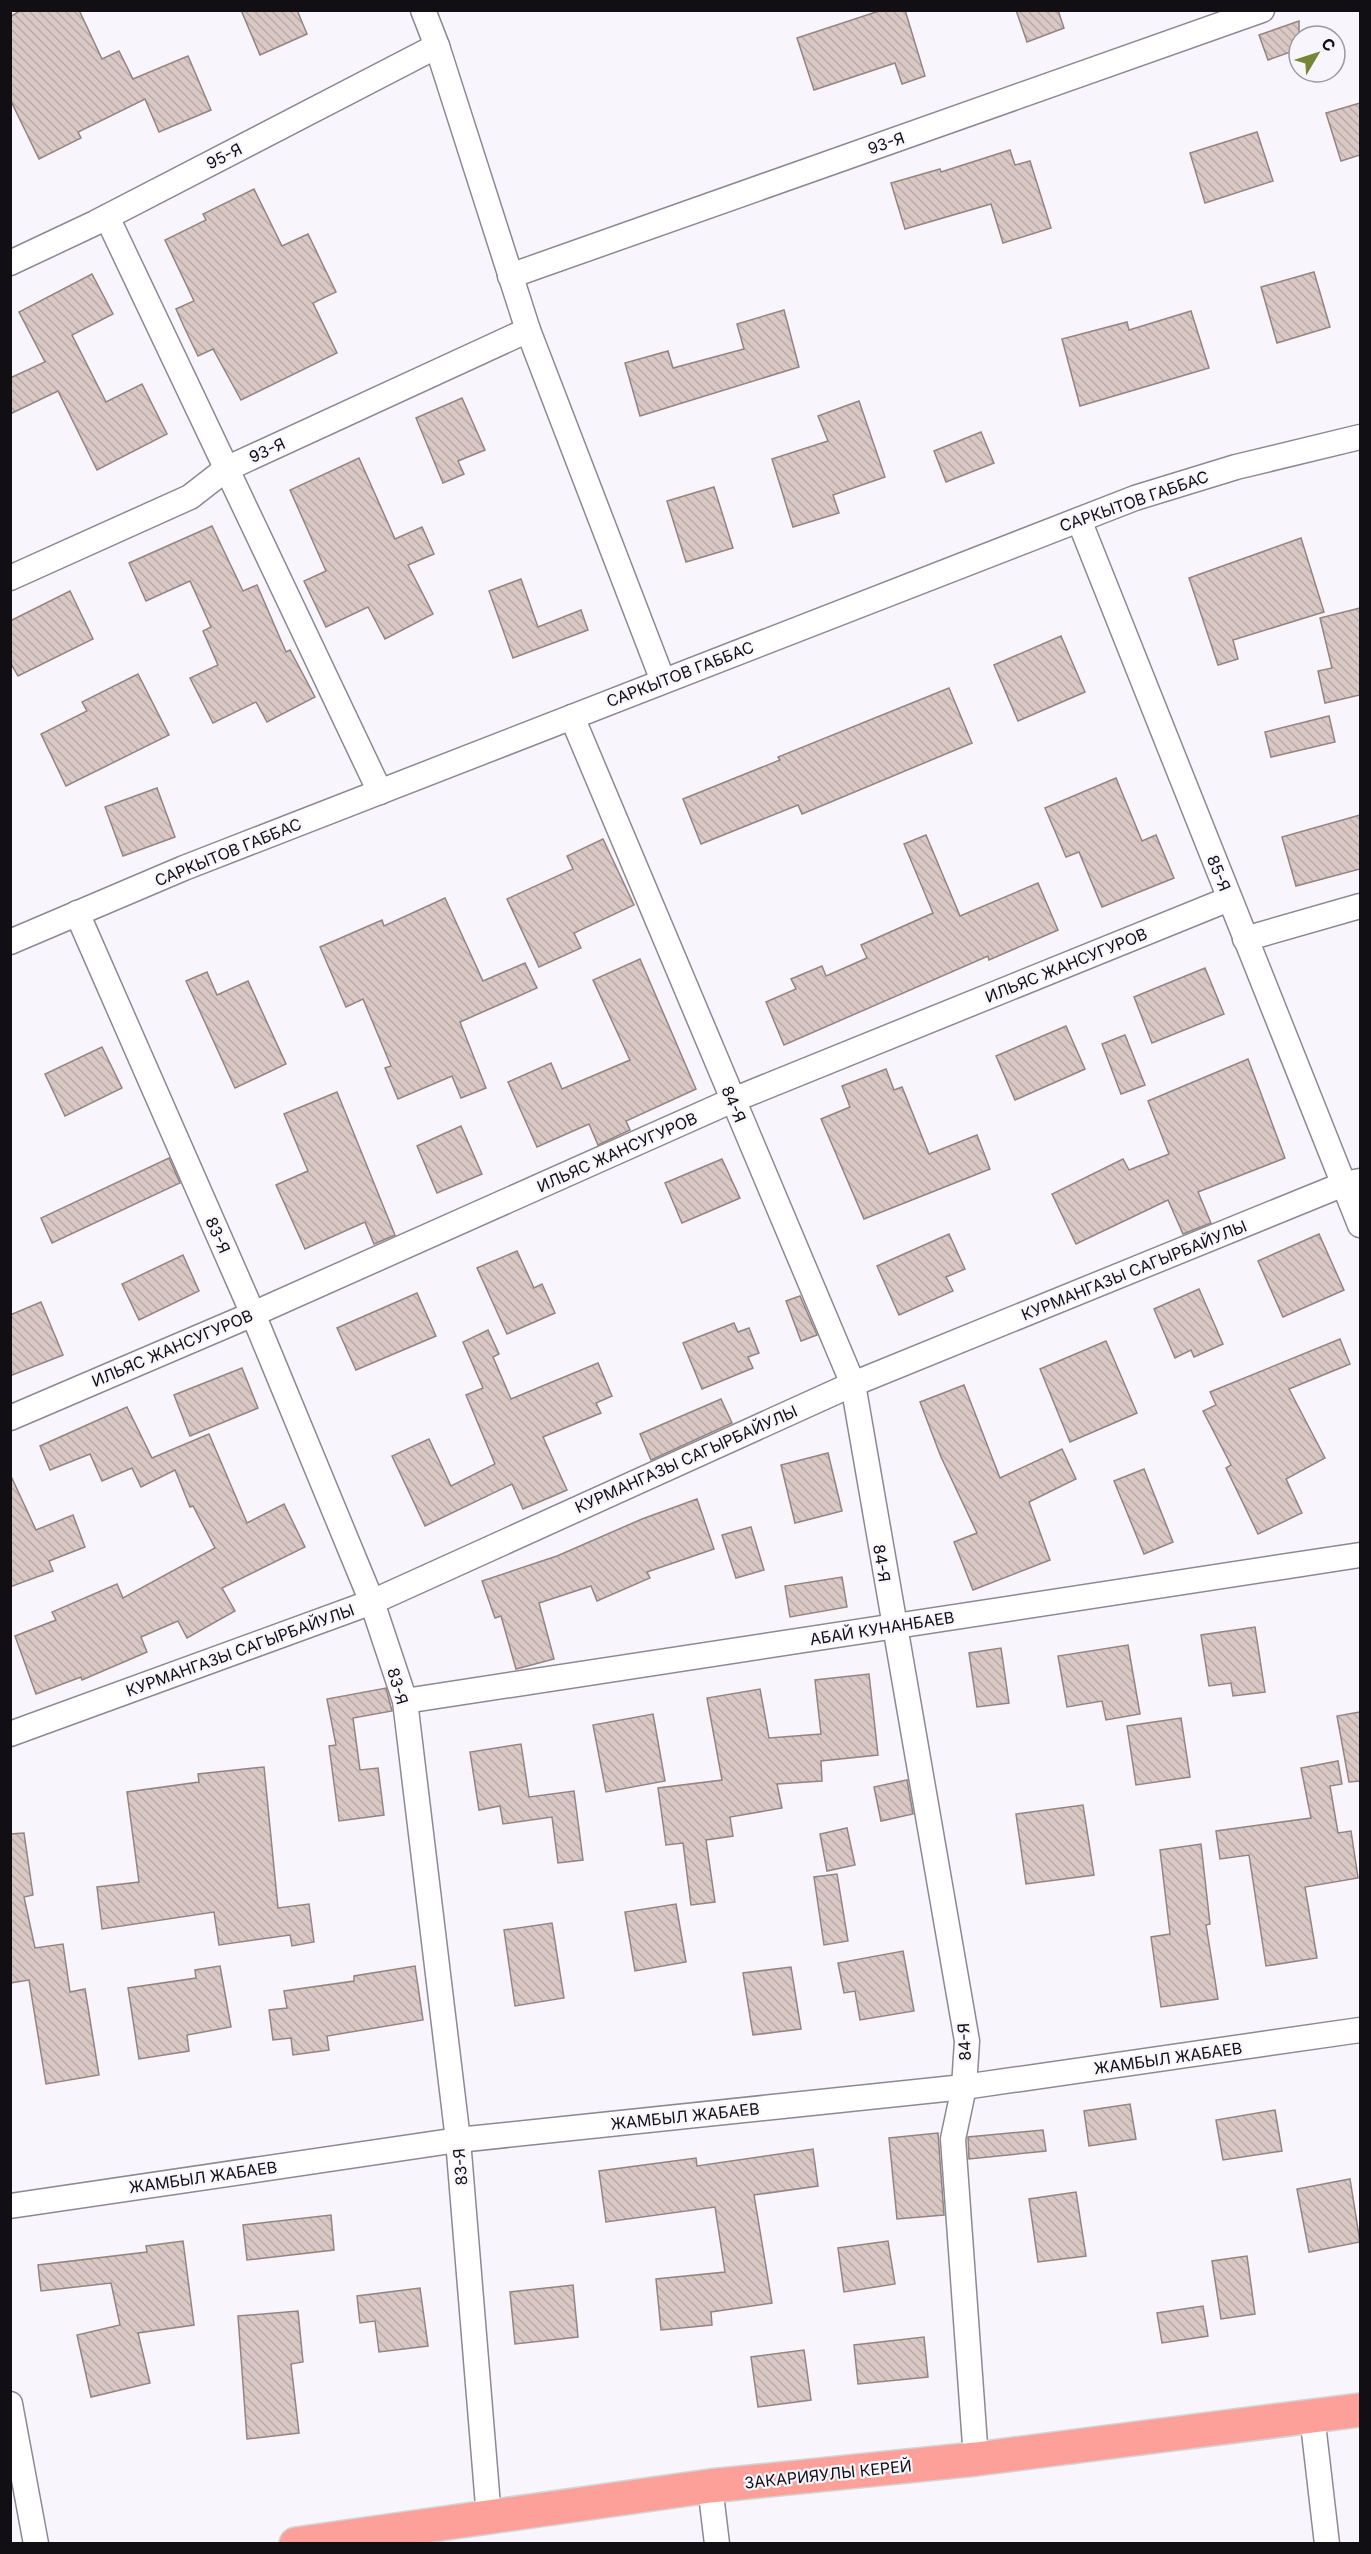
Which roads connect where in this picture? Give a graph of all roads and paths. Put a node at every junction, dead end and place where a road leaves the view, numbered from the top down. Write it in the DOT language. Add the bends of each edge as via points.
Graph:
graph roads {
  1 [pos="423,10"];
  2 [pos="1262,10"];
  3 [pos="437,46"];
  4 [pos="107,217"];
  5 [pos="10,263"];
  6 [pos="510,276"];
  7 [pos="528,330"];
  8 [pos="1360,437"];
  9 [pos="226,470"];
  10 [pos="1079,520"];
  11 [pos="10,578"];
  12 [pos="663,681"];
  13 [pos="572,717"];
  14 [pos="380,792"];
  15 [pos="1229,899"];
  16 [pos="1360,906"];
  17 [pos="77,912"];
  18 [pos="1245,939"];
  19 [pos="10,942"];
  20 [pos="733,1100"];
  21 [pos="1352,1182"];
  22 [pos="1360,1225"];
  23 [pos="253,1314"];
  24 [pos="853,1384"];
  25 [pos="10,1418"];
  26 [pos="1360,1555"];
  27 [pos="372,1602"];
  28 [pos="893,1626"];
  29 [pos="405,1701"];
  30 [pos="10,1734"];
  31 [pos="1360,2030"];
  32 [pos="964,2087"];
  33 [pos="458,2140"];
  34 [pos="10,2206"];
  35 [pos="10,2404"];
  36 [pos="1360,2410"];
  37 [pos="1312,2415"];
  38 [pos="976,2459"];
  39 [pos="710,2486"];
  40 [pos="489,2518"];
  41 [pos="36,2544"];
  42 [pos="296,2544"];
  43 [pos="717,2544"];
  44 [pos="1327,2544"];
  1 -- 3 [label="street"];
  2 -- 6 [label="street, 93-Я"];
  3 -- 4 [label="street, 95-Я"];
  3 -- 6 [label="street"];
  4 -- 5 [label="street, 95-Я"];
  4 -- 9 [label="street"];
  6 -- 7 [label="street"];
  7 -- 9 [label="street, 93-Я"];
  7 -- 12 [label="street"];
  8 -- 10 [label="street, САРКЫТОВ ГАББАС" via="1236,467"];
  9 -- 11 [label="street, 93-Я" via="190,496"];
  9 -- 14 [label="street"];
  10 -- 12 [label="street, САРКЫТОВ ГАББАС"];
  10 -- 15 [label="street, 85-Я"];
  12 -- 13 [label="street, САРКЫТОВ ГАББАС"];
  13 -- 14 [label="street, САРКЫТОВ ГАББАС"];
  13 -- 20 [label="street, 84-Я"];
  14 -- 17 [label="street, САРКЫТОВ ГАББАС"];
  15 -- 18 [label="street, 85-Я"];
  15 -- 20 [label="street, ИЛЬЯС ЖАНСУГУРОВ"];
  16 -- 18 [label="street"];
  17 -- 19 [label="street, САРКЫТОВ ГАББАС"];
  17 -- 23 [label="street, 83-Я"];
  18 -- 21 [label="street, 85-Я"];
  20 -- 23 [label="street, ИЛЬЯС ЖАНСУГУРОВ"];
  20 -- 24 [label="street, 84-Я"];
  21 -- 22 [label="street, 85-Я"];
  21 -- 24 [label="street, КУРМАНГАЗЫ САГЫРБАЙУЛЫ"];
  23 -- 25 [label="street, ИЛЬЯС ЖАНСУГУРОВ"];
  23 -- 27 [label="street, 83-Я"];
  24 -- 27 [label="street, КУРМАНГАЗЫ САГЫРБАЙУЛЫ"];
  24 -- 28 [label="street, 84-Я"];
  26 -- 28 [label="street, АБАЙ КУНАНБАЕВ"];
  27 -- 29 [label="street, 83-Я"];
  27 -- 30 [label="street, КУРМАНГАЗЫ САГЫРБАЙУЛЫ"];
  28 -- 29 [label="street, АБАЙ КУНАНБАЕВ"];
  28 -- 32 [label="street, 84-Я" via="967,2041"];
  29 -- 33 [label="street, 83-Я"];
  31 -- 32 [label="street, ЖАМБЫЛ ЖАБАЕВ"];
  32 -- 33 [label="street, ЖАМБЫЛ ЖАБАЕВ"];
  32 -- 38 [label="street, 84-Я" via="953,2139"];
  33 -- 34 [label="street, ЖАМБЫЛ ЖАБАЕВ"];
  33 -- 40 [label="street, 83-Я"];
  35 -- 41 [label="street"];
  36 -- 37 [label="highway, ЗАКАРИЯУЛЫ КЕРЕЙ"];
  37 -- 38 [label="highway, ЗАКАРИЯУЛЫ КЕРЕЙ"];
  37 -- 44 [label="street"];
  38 -- 39 [label="highway, ЗАКАРИЯУЛЫ КЕРЕЙ"];
  39 -- 40 [label="highway, ЗАКАРИЯУЛЫ КЕРЕЙ"];
  39 -- 43 [label="street"];
  40 -- 42 [label="highway, ЗАКАРИЯУЛЫ КЕРЕЙ"];
}
